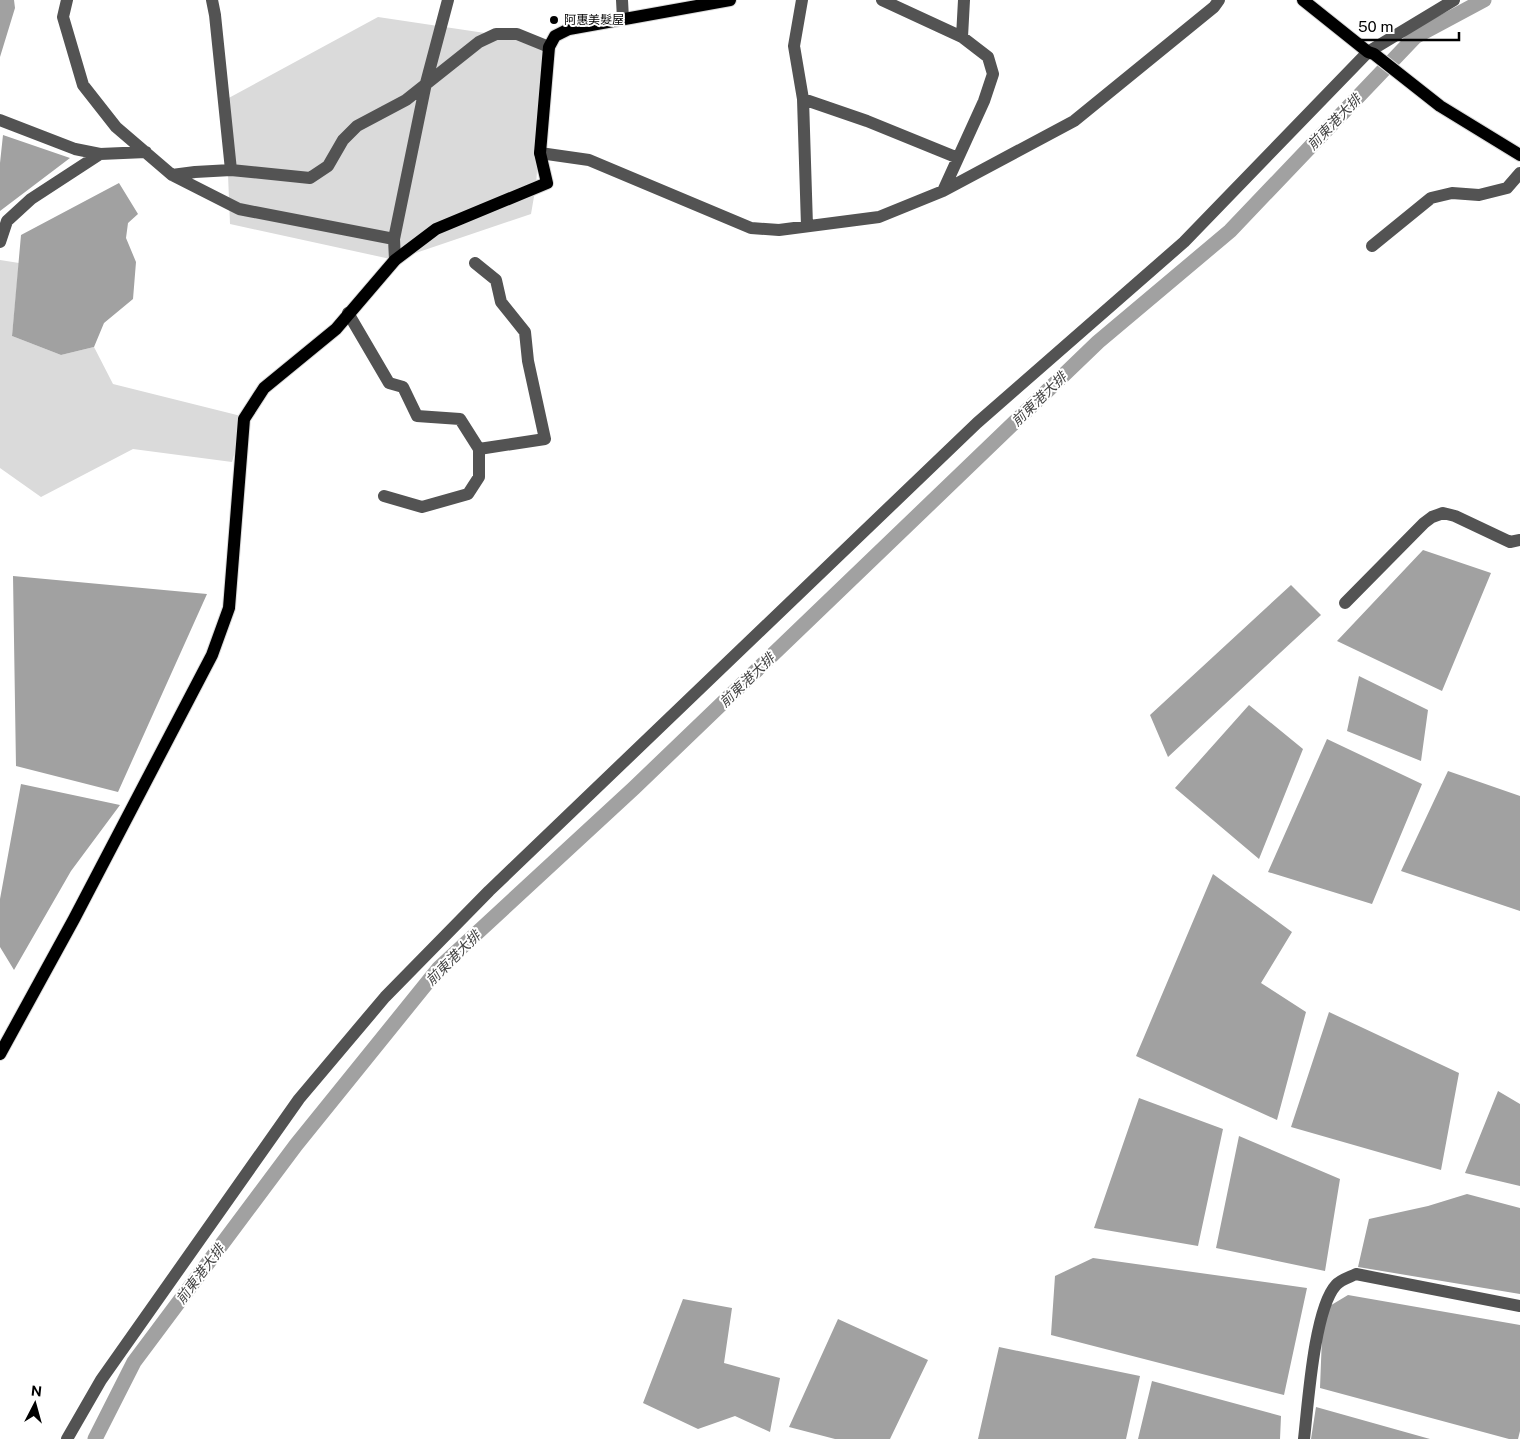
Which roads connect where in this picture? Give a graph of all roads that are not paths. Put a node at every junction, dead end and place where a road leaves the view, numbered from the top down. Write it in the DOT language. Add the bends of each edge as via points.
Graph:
graph roads {
  1 [pos="67,0"];
  2 [pos="212,0"];
  3 [pos="448,0"];
  4 [pos="622,0"];
  5 [pos="730,0"];
  6 [pos="802,0"];
  7 [pos="882,0"];
  8 [pos="964,0"];
  9 [pos="1219,0"];
  10 [pos="1303,0"];
  11 [pos="1454,0"];
  12 [pos="623,19"];
  13 [pos="962,37"];
  14 [pos="549,47"];
  15 [pos="1371,53"];
  16 [pos="426,83"];
  17 [pos="803,99"];
  18 [pos="0,120"];
  19 [pos="146,152"];
  20 [pos="540,153"];
  21 [pos="100,154"];
  22 [pos="1520,155"];
  23 [pos="958,158"];
  24 [pos="231,170"];
  25 [pos="1520,173"];
  26 [pos="172,175"];
  27 [pos="943,191"];
  28 [pos="807,226"];
  29 [pos="394,240"];
  30 [pos="0,242"];
  31 [pos="1372,246"];
  32 [pos="395,260"];
  33 [pos="474,264"];
  34 [pos="348,313"];
  35 [pos="479,449"];
  36 [pos="384,496"];
  37 [pos="1520,540"];
  38 [pos="1345,603"];
  39 [pos="0,1054"];
  40 [pos="1520,1306"];
  41 [pos="67,1439"];
  42 [pos="1304,1439"];
  1 -- 19 [label="street" via="64,17 83,85 116,127"];
  2 -- 24 [label="street"];
  3 -- 16 [label="street"];
  4 -- 12 [label="street"];
  5 -- 12 [label="main road"];
  6 -- 17 [label="street" via="794,46"];
  7 -- 13 [label="street"];
  8 -- 13 [label="street"];
  9 -- 27 [label="street" via="1074,121"];
  10 -- 15 [label="main road"];
  11 -- 15 [label="street"];
  12 -- 14 [label="main road" via="569,29 555,36"];
  13 -- 23 [label="street" via="988,57 993,74"];
  14 -- 16 [label="street" via="517,34 496,34 479,42"];
  14 -- 20 [label="main road"];
  15 -- 22 [label="main road" via="1440,106"];
  15 -- 41 [label="street" via="1184,242 977,423 489,891 385,997 299,1099 101,1380"];
  16 -- 24 [label="street" via="406,100 357,126 343,140 328,166 310,178"];
  16 -- 29 [label="street"];
  17 -- 23 [label="street"];
  17 -- 28 [label="street"];
  18 -- 21 [label="street" via="75,149"];
  19 -- 21 [label="street"];
  19 -- 26 [label="street"];
  20 -- 28 [label="street" via="589,160 751,228 779,230"];
  20 -- 32 [label="main road" via="547,183 436,229"];
  21 -- 30 [label="street" via="31,199 7,221"];
  23 -- 27 [label="street"];
  24 -- 26 [label="street"];
  25 -- 31 [label="street" via="1507,188 1479,195 1452,193 1431,198"];
  26 -- 29 [label="street" via="239,209"];
  27 -- 28 [label="street" via="879,217"];
  29 -- 32 [label="street"];
  32 -- 34 [label="main road"];
  33 -- 35 [label="street" via="496,280 500,302 525,332 545,439"];
  34 -- 35 [label="street" via="389,383 403,387 417,416 460,419"];
  34 -- 39 [label="main road" via="336,329 264,388 244,419 229,608 212,656"];
  35 -- 36 [label="street" via="479,477 468,494 422,507"];
  37 -- 38 [label="street" via="1510,542 1443,513 1424,522"];
  40 -- 42 [label="street" via="1356,1274 1336,1284 1323,1310"];
}
